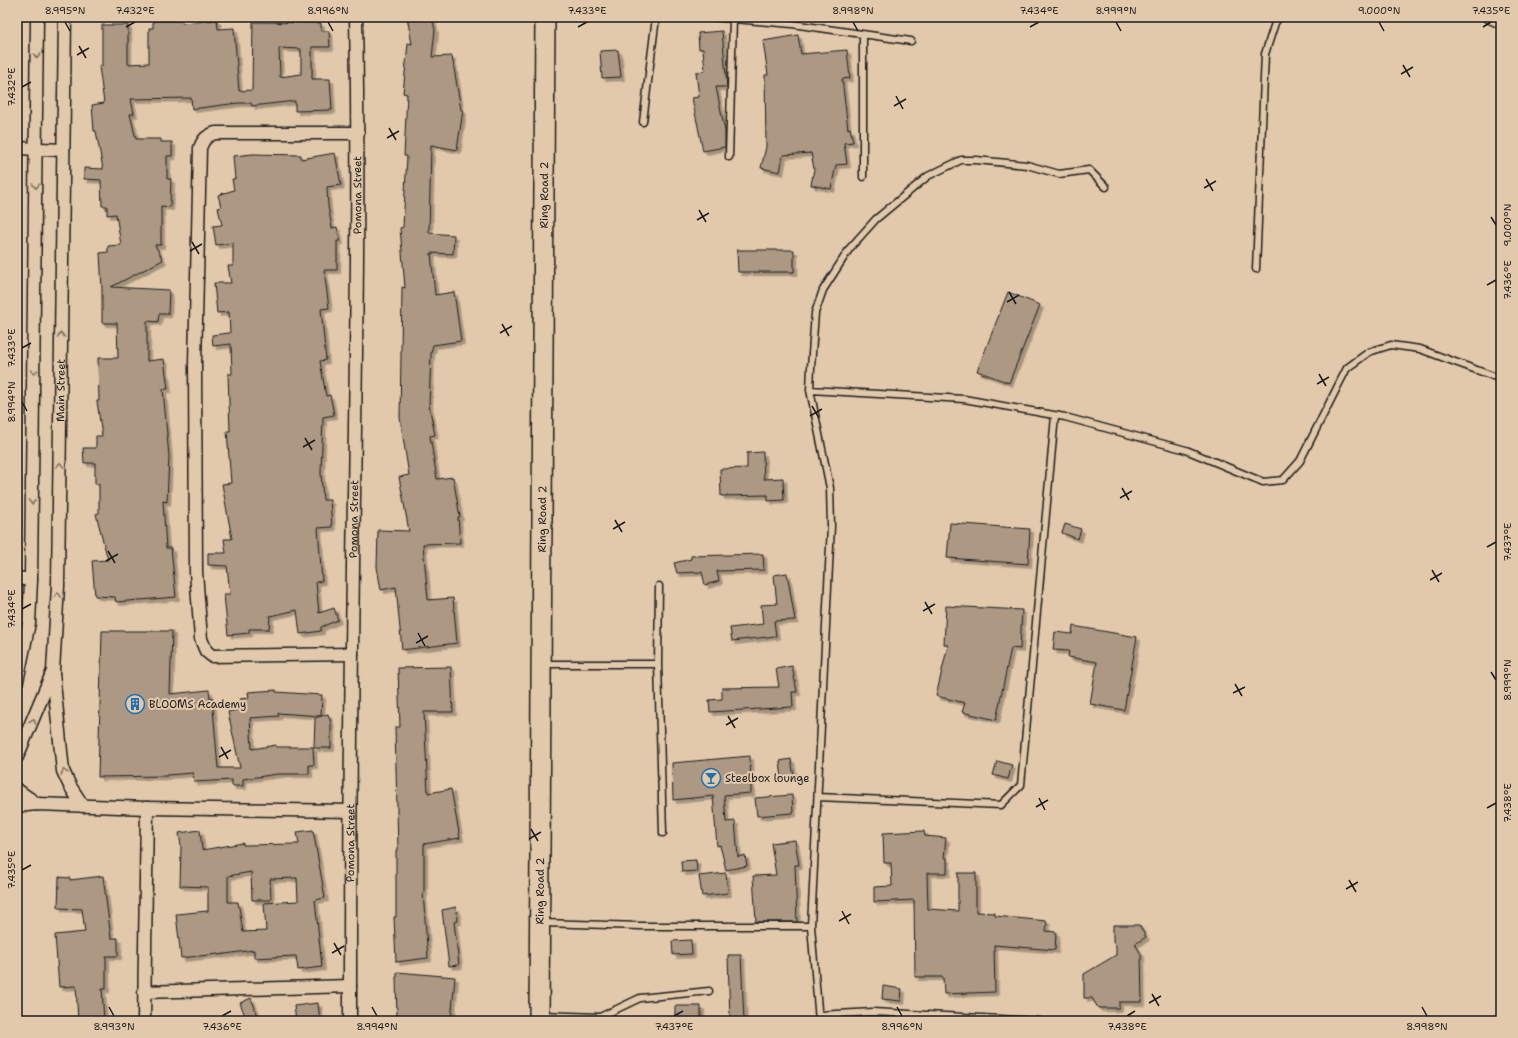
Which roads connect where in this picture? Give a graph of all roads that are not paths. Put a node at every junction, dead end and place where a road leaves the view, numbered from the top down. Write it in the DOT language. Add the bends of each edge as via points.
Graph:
graph roads {
  1 [pos="37,17"];
  2 [pos="65,17"];
  3 [pos="356,17"];
  4 [pos="545,17"];
  5 [pos="656,17"];
  6 [pos="711,17"];
  7 [pos="1279,17"];
  8 [pos="1490,17"];
  9 [pos="733,19"];
  10 [pos="1501,22"];
  11 [pos="864,35"];
  12 [pos="911,42"];
  13 [pos="643,122"];
  14 [pos="358,133"];
  15 [pos="17,148"];
  16 [pos="37,149"];
  17 [pos="63,150"];
  18 [pos="729,157"];
  19 [pos="863,177"];
  20 [pos="1106,187"];
  21 [pos="1256,269"];
  22 [pos="1501,379"];
  23 [pos="810,390"];
  24 [pos="1055,416"];
  25 [pos="17,578"];
  26 [pos="31,580"];
  27 [pos="660,586"];
  28 [pos="352,654"];
  29 [pos="541,664"];
  30 [pos="658,664"];
  31 [pos="53,671"];
  32 [pos="17,681"];
  33 [pos="17,757"];
  34 [pos="17,790"];
  35 [pos="818,797"];
  36 [pos="37,804"];
  37 [pos="17,806"];
  38 [pos="83,806"];
  39 [pos="147,808"];
  40 [pos="350,811"];
  41 [pos="663,833"];
  42 [pos="540,922"];
  43 [pos="811,926"];
  44 [pos="350,986"];
  45 [pos="709,991"];
  46 [pos="144,992"];
  47 [pos="600,1017"];
  48 [pos="539,1018"];
  49 [pos="819,1018"];
  50 [pos="144,1021"];
  51 [pos="350,1021"];
  52 [pos="610,1021"];
  53 [pos="1040,1021"];
  1 -- 16 [label="street, one-way"];
  2 -- 17 [label="street, Main Street"];
  3 -- 14 [label="street, Pomona Street"];
  4 -- 29 [label="main road, Ring Road 2"];
  5 -- 13 [label="lane"];
  6 -- 9 [label="lane"];
  7 -- 21 [label="lane" via="1265,54"];
  8 -- 10 [label="street"];
  9 -- 11 [label="lane" via="792,24"];
  9 -- 18 [label="lane"];
  11 -- 12 [label="lane"];
  11 -- 19 [label="lane"];
  14 -- 28 [label="street, Pomona Street"];
  14 -- 28 [label="street" via="215,133 208,135 202,142 195,364 196,572 203,646 212,656"];
  15 -- 16 [label="street"];
  16 -- 17 [label="street"];
  16 -- 26 [label="street, one-way"];
  31 -- 17 [label="street, Main Street, one-way" via="58,586"];
  20 -- 23 [label="lane" via="1089,170 1059,174 1027,165 976,160 961,160 928,176 861,234 823,290 815,312"];
  22 -- 24 [label="lane" via="1420,350 1391,345 1369,352 1347,368 1300,461 1283,480 1263,482 1186,450"];
  23 -- 24 [label="lane" via="964,399"];
  23 -- 35 [label="lane" via="830,488 831,526"];
  24 -- 35 [label="lane" via="1021,785 1001,805"];
  25 -- 26 [label="street"];
  26 -- 32 [label="street" via="29,623"];
  27 -- 30 [label="lane"];
  28 -- 40 [label="street, Pomona Street"];
  29 -- 30 [label="lane"];
  29 -- 42 [label="main road, Ring Road 2"];
  30 -- 41 [label="lane"];
  33 -- 31 [label="street, Main Street, one-way"];
  38 -- 31 [label="street, one-way" via="63,771"];
  34 -- 36 [label="street"];
  35 -- 43 [label="lane"];
  36 -- 37 [label="street"];
  36 -- 38 [label="street"];
  38 -- 39 [label="street"];
  39 -- 40 [label="street"];
  39 -- 46 [label="street"];
  40 -- 44 [label="street, Pomona Street"];
  42 -- 43 [label="lane" via="640,926"];
  42 -- 48 [label="main road, Ring Road 2"];
  43 -- 49 [label="lane"];
  44 -- 46 [label="street"];
  44 -- 51 [label="street, Pomona Street"];
  45 -- 47 [label="lane" via="640,998"];
  46 -- 50 [label="street"];
  47 -- 48 [label="lane"];
  47 -- 52 [label="lane"];
  49 -- 53 [label="lane" via="873,1012"];
}
